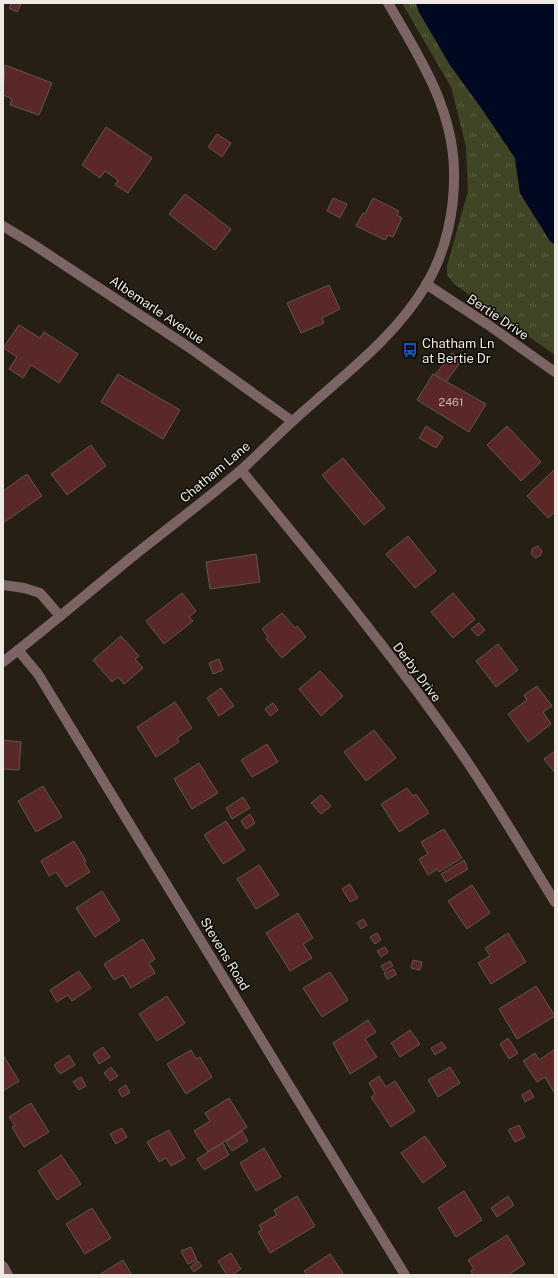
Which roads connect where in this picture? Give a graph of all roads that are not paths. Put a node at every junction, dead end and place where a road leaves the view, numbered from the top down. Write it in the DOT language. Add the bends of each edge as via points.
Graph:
graph roads {
  1 [pos="388,3"];
  2 [pos="3,226"];
  3 [pos="426,284"];
  4 [pos="555,372"];
  5 [pos="292,421"];
  6 [pos="241,470"];
  7 [pos="3,585"];
  8 [pos="60,616"];
  9 [pos="18,650"];
  10 [pos="3,662"];
  11 [pos="555,902"];
  12 [pos="3,1266"];
  13 [pos="8,1275"];
  14 [pos="405,1275"];
  1 -- 3 [label="street, Chatham Lane" via="436,89 453,149 454,173 448,227 440,255"];
  2 -- 5 [label="street, Albemarle Avenue" via="190,348"];
  3 -- 4 [label="street, Bertie Drive"];
  3 -- 5 [label="street, Chatham Lane" via="402,318 378,345"];
  5 -- 6 [label="street, Chatham Lane"];
  6 -- 8 [label="street, Chatham Lane"];
  6 -- 11 [label="street, Derby Drive" via="318,564 454,744 489,795"];
  7 -- 8 [label="street" via="40,593"];
  8 -- 9 [label="street, Chatham Lane"];
  9 -- 10 [label="street, Chatham Lane"];
  9 -- 14 [label="street, Stevens Road" via="38,674"];
  12 -- 13 [label="street"];
}
